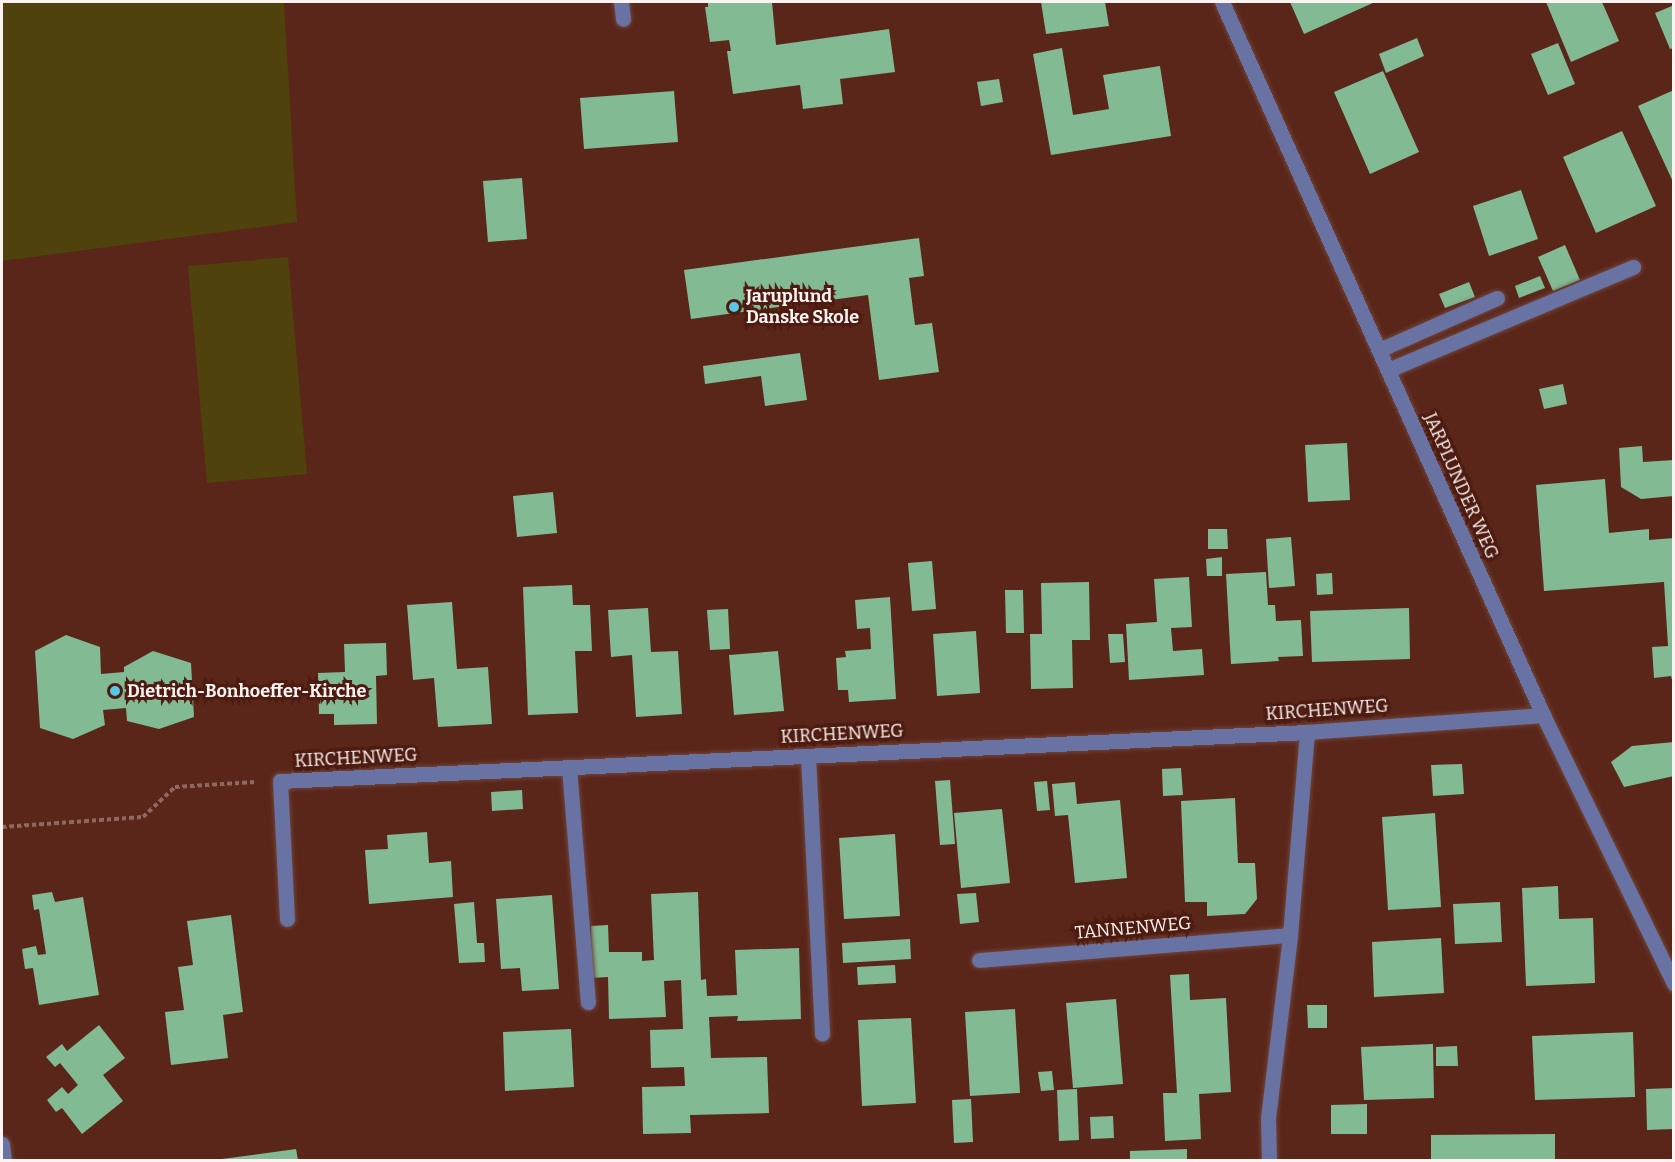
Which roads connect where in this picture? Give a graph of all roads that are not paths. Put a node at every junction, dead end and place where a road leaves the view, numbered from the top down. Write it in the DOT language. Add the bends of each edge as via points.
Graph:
graph roads {
  1 [pos="621,2"];
  2 [pos="1222,2"];
  3 [pos="623,19"];
  4 [pos="1633,267"];
  5 [pos="1497,298"];
  6 [pos="1379,350"];
  7 [pos="1388,370"];
  8 [pos="1543,716"];
  9 [pos="1307,732"];
  10 [pos="808,756"];
  11 [pos="568,767"];
  12 [pos="286,919"];
  13 [pos="1290,935"];
  14 [pos="979,960"];
  15 [pos="1674,984"];
  16 [pos="588,1002"];
  17 [pos="822,1034"];
  18 [pos="2,1144"];
  19 [pos="4,1161"];
  20 [pos="1269,1161"];
  1 -- 3 [label="street"];
  2 -- 6 [label="street, JARPLUNDER WEG"];
  4 -- 7 [label="street"];
  5 -- 6 [label="street"];
  6 -- 7 [label="street, JARPLUNDER WEG"];
  7 -- 8 [label="street, JARPLUNDER WEG"];
  8 -- 9 [label="street, KIRCHENWEG"];
  8 -- 15 [label="street, JARPLUNDER WEG"];
  9 -- 10 [label="street, KIRCHENWEG"];
  9 -- 13 [label="street"];
  10 -- 11 [label="street, KIRCHENWEG"];
  10 -- 17 [label="street"];
  11 -- 12 [label="street, KIRCHENWEG" via="280,781"];
  11 -- 16 [label="street"];
  13 -- 14 [label="street, TANNENWEG"];
  13 -- 20 [label="street" via="1268,1118"];
  18 -- 19 [label="street"];
}
